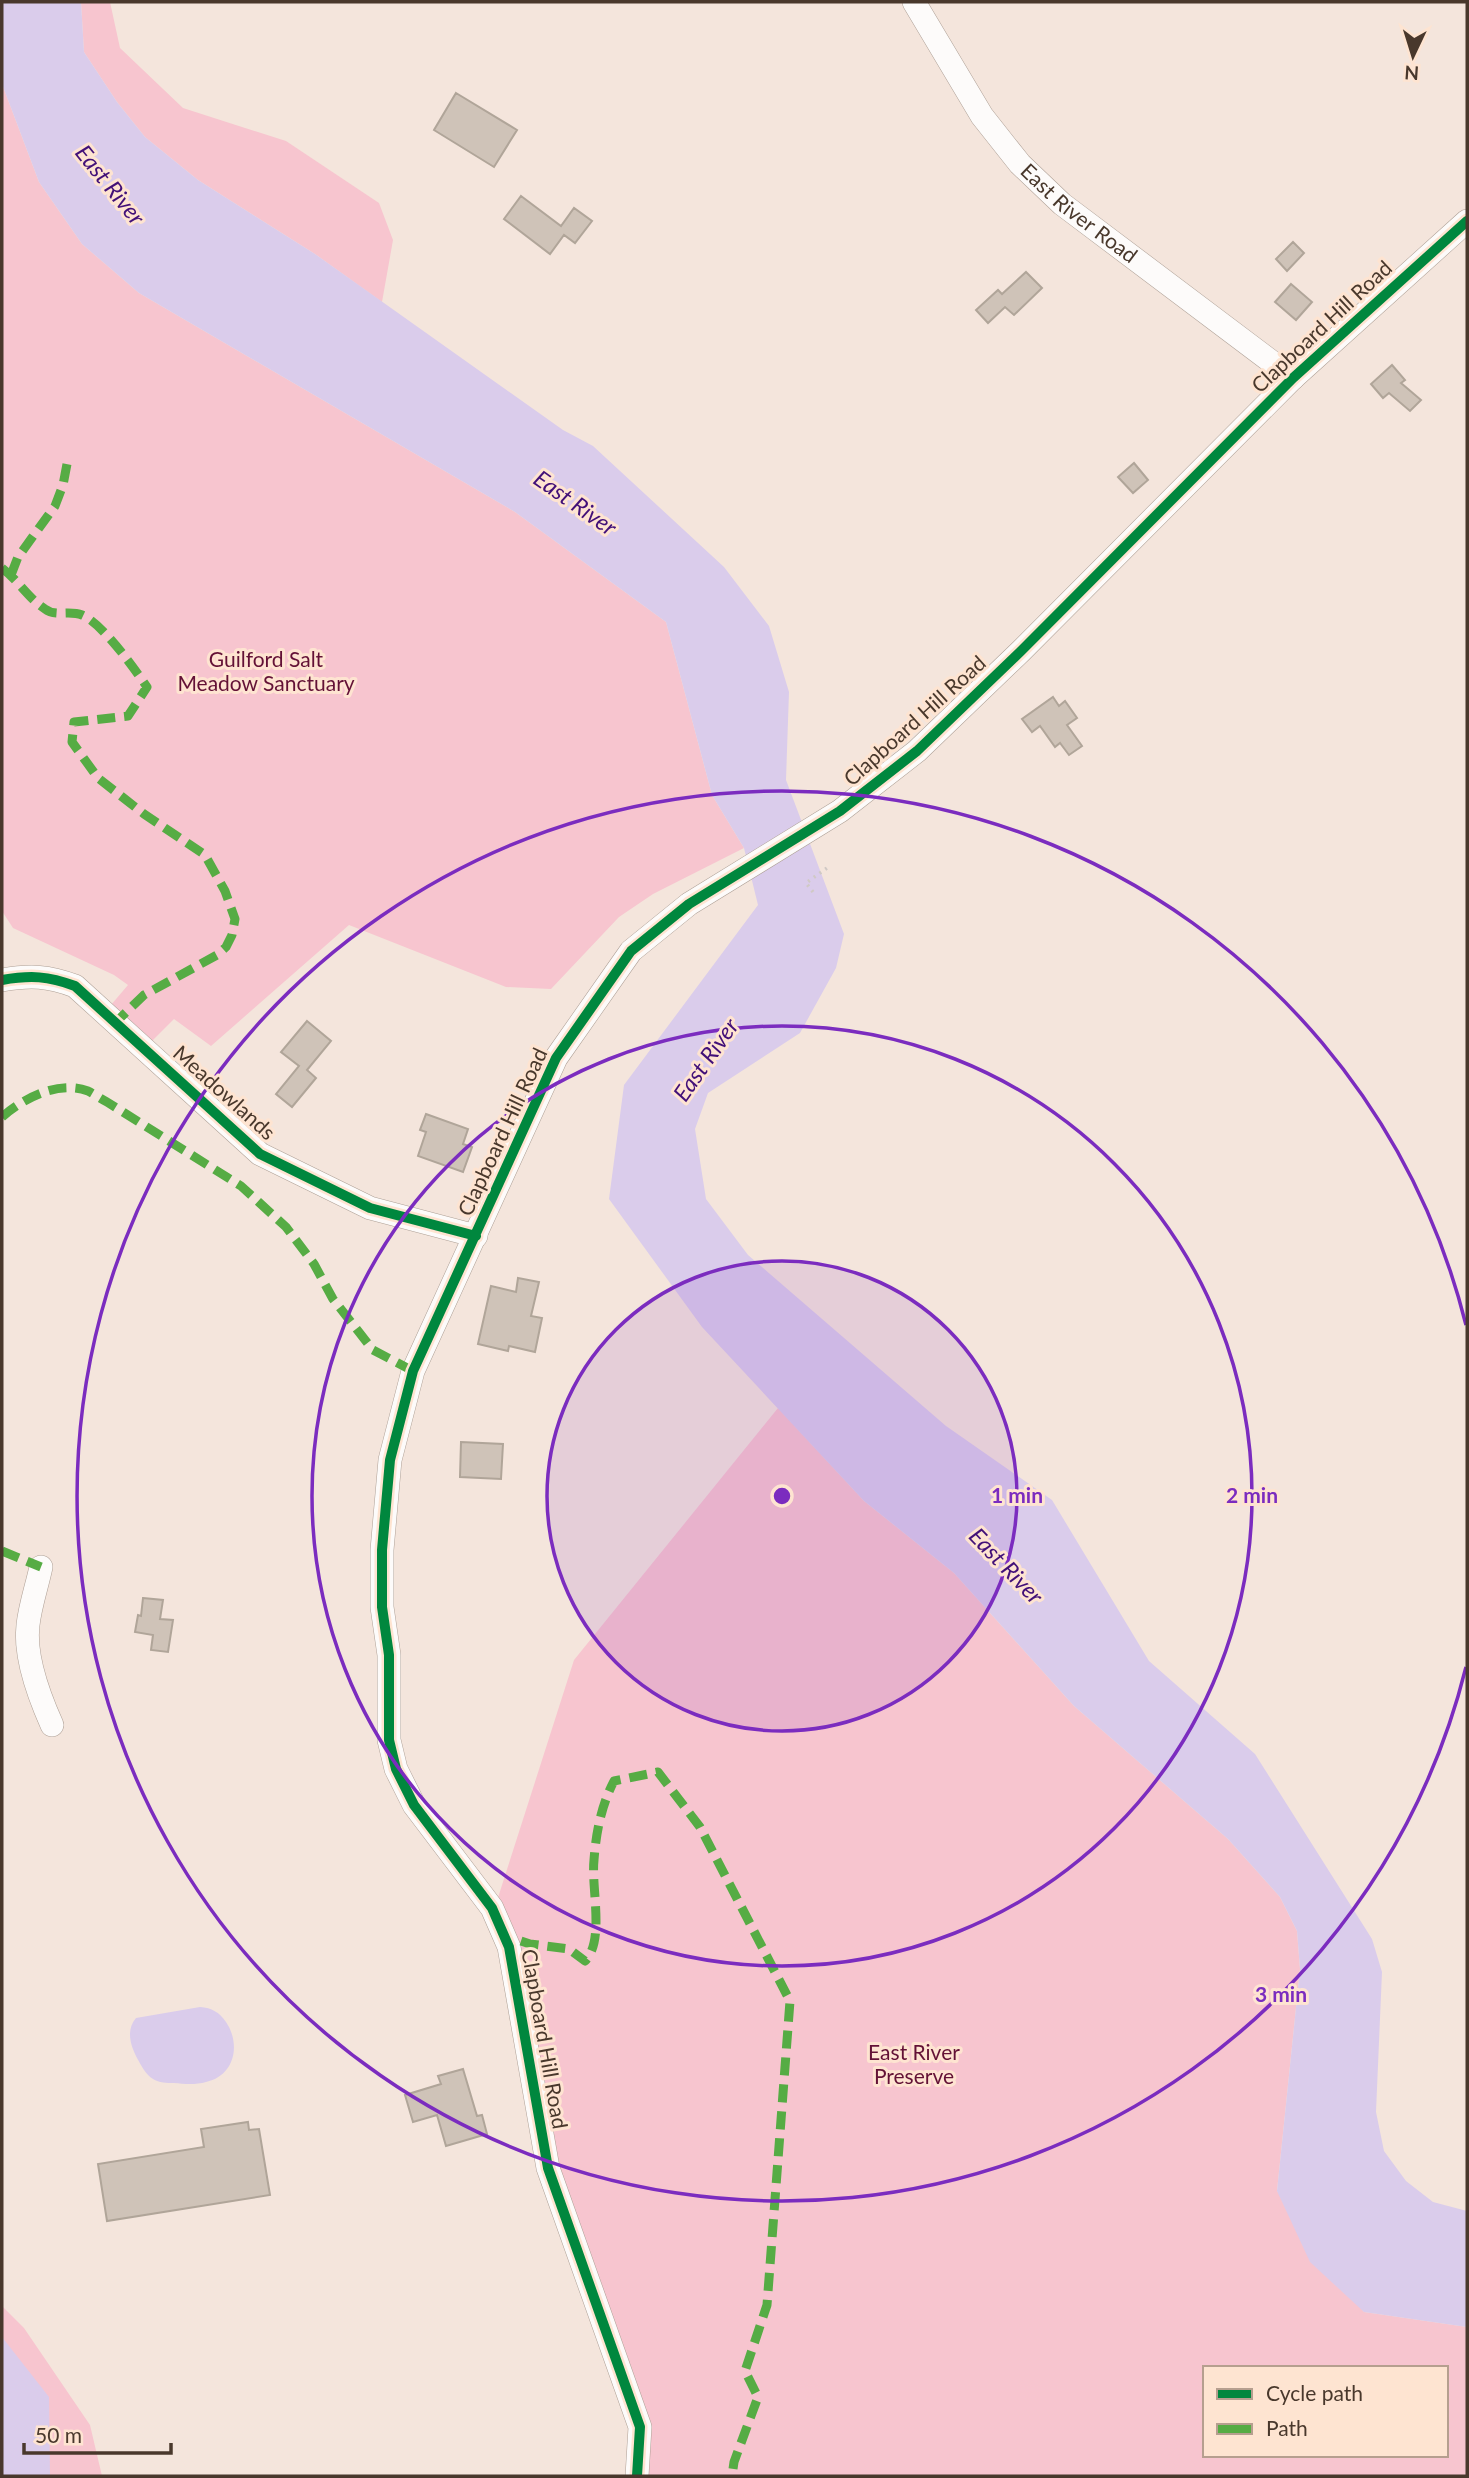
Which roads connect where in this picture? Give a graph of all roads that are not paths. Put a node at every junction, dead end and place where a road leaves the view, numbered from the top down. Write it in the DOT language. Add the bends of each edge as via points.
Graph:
graph roads {
  1 [pos="914,2"];
  2 [pos="1467,222"];
  3 [pos="1293,378"];
  4 [pos="2,980"];
  5 [pos="476,1236"];
  6 [pos="41,1567"];
  7 [pos="52,1725"];
  8 [pos="637,2476"];
  1 -- 3 [label="street, East River Road" via="982,116 1020,164 1062,204"];
  2 -- 3 [label="street, Clapboard Hill Road"];
  3 -- 5 [label="street, Clapboard Hill Road" via="917,751 824,823 689,904 631,951 556,1058"];
  4 -- 5 [label="street, Meadowlands" via="51,977 75,986 260,1154 370,1208"];
  5 -- 8 [label="street, Clapboard Hill Road" via="413,1371 390,1460 382,1550 389,1740 396,1769 414,1805 492,1908 509,1947 548,2168 639,2427"];
  6 -- 7 [label="street" via="27,1626 38,1693"];
}
